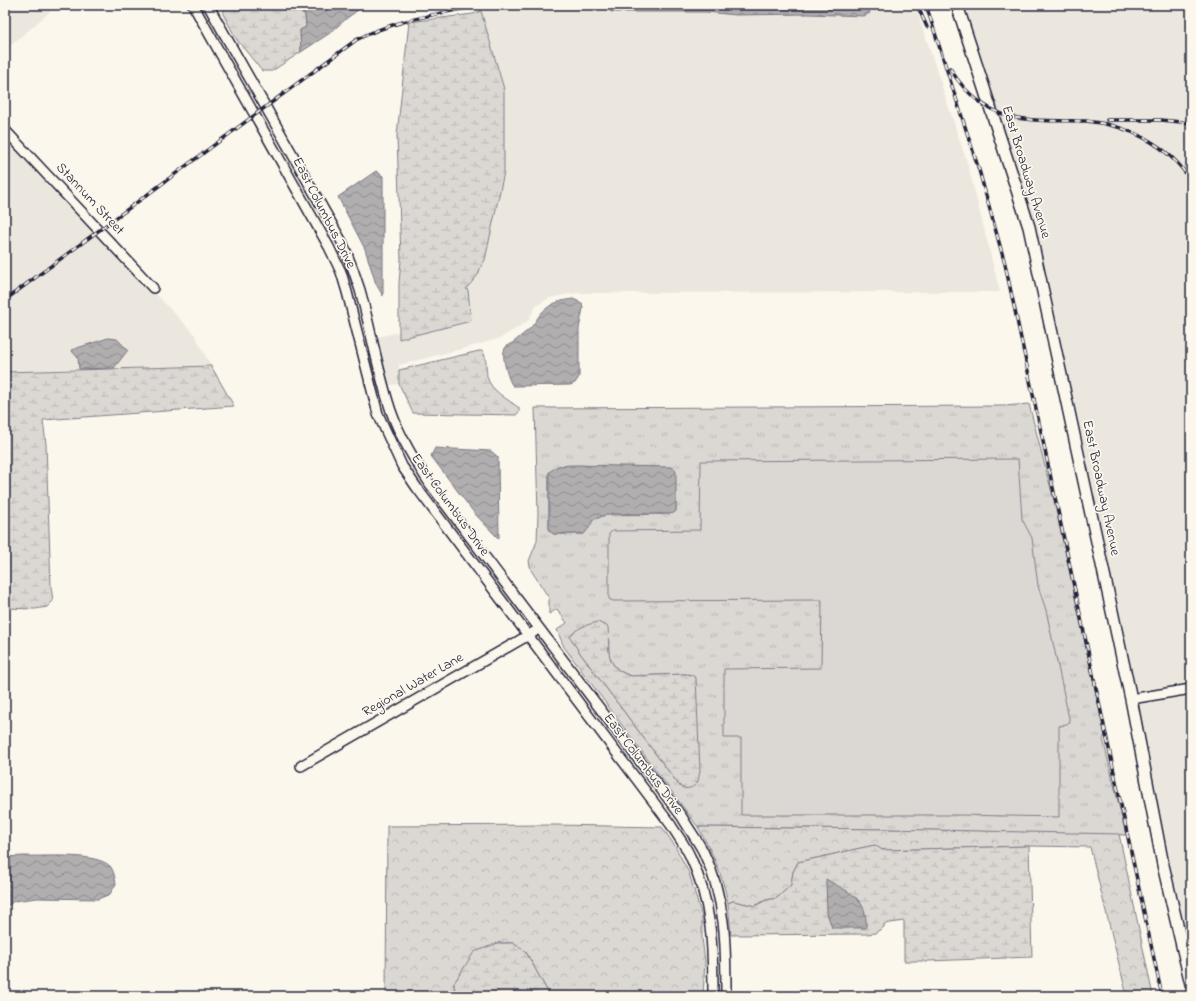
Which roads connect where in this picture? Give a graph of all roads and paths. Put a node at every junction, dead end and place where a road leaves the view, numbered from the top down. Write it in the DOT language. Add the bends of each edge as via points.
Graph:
graph roads {
  1 [pos="193,5"];
  2 [pos="208,5"];
  3 [pos="958,5"];
  4 [pos="5,130"];
  5 [pos="153,288"];
  6 [pos="378,362"];
  7 [pos="365,365"];
  8 [pos="540,629"];
  9 [pos="529,635"];
  10 [pos="1191,689"];
  11 [pos="1131,699"];
  12 [pos="301,766"];
  13 [pos="1191,984"];
  14 [pos="713,996"];
  15 [pos="726,996"];
  1 -- 7 [label="street, East Columbus Drive" via="330,247 347,292"];
  2 -- 6 [label="street, East Columbus Drive" via="342,242 360,290"];
  3 -- 11 [label="main road, East Broadway Avenue" via="1029,228"];
  4 -- 5 [label="street, Stannum Street"];
  6 -- 7 [label="street"];
  6 -- 8 [label="street, East Columbus Drive" via="391,411 415,461"];
  7 -- 9 [label="street, East Columbus Drive" via="378,414 402,466"];
  8 -- 9 [label="street, Regional Water Lane"];
  8 -- 15 [label="street, East Columbus Drive" via="682,817 703,851 713,876 724,921"];
  9 -- 12 [label="street, Regional Water Lane"];
  9 -- 14 [label="street, East Columbus Drive" via="671,825 690,855 706,900 710,923 713,946"];
  10 -- 11 [label="street"];
  11 -- 13 [label="main road, East Broadway Avenue" via="1163,865"];
}
